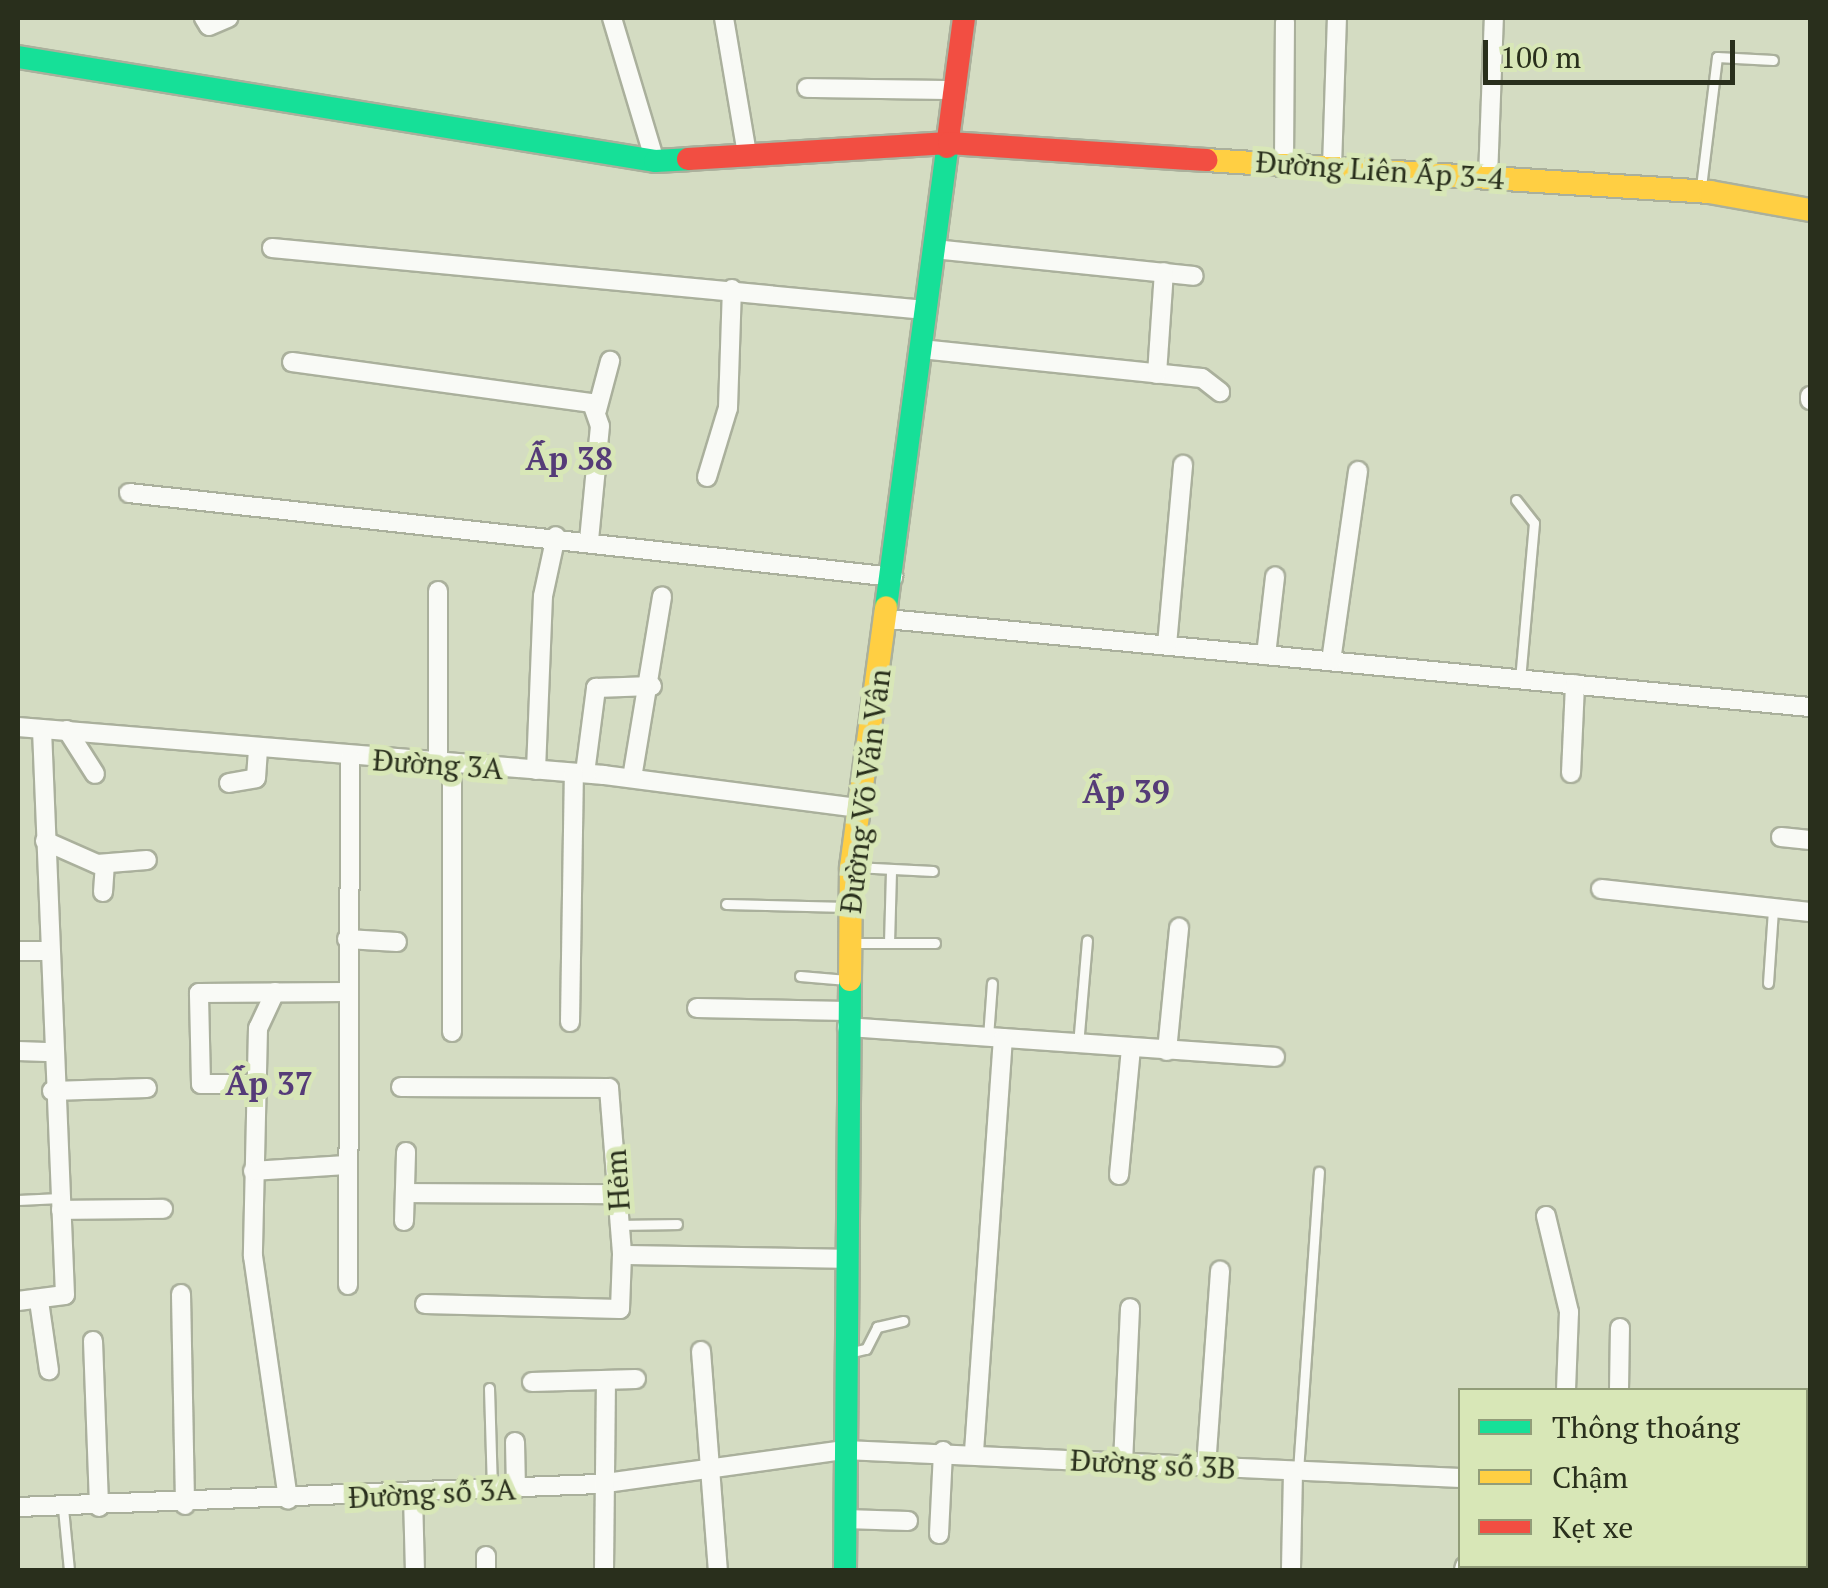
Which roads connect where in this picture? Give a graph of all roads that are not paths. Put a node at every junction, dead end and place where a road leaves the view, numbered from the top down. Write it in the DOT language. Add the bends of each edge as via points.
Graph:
graph roads {
  1 [pos="204,18"];
  2 [pos="228,18"];
  3 [pos="612,18"];
  4 [pos="724,18"];
  5 [pos="964,18"];
  6 [pos="1337,18"];
  7 [pos="1494,18"];
  8 [pos="1284,22"];
  9 [pos="18,57"];
  10 [pos="1773,60"];
  11 [pos="806,88"];
  12 [pos="955,90"];
  13 [pos="949,143"];
  14 [pos="747,154"];
  15 [pos="655,160"];
  16 [pos="1284,162"];
  17 [pos="1332,167"];
  18 [pos="1488,178"];
  19 [pos="1701,192"];
  20 [pos="1810,210"];
  21 [pos="272,248"];
  22 [pos="934,249"];
  23 [pos="1164,272"];
  24 [pos="1194,276"];
  25 [pos="732,289"];
  26 [pos="925,310"];
  27 [pos="921,349"];
  28 [pos="610,361"];
  29 [pos="292,362"];
  30 [pos="1157,374"];
  31 [pos="1220,392"];
  32 [pos="596,410"];
  33 [pos="1184,465"];
  34 [pos="1358,471"];
  35 [pos="707,478"];
  36 [pos="129,493"];
  37 [pos="1516,500"];
  38 [pos="556,536"];
  39 [pos="589,540"];
  40 [pos="1276,576"];
  41 [pos="893,578"];
  42 [pos="438,591"];
  43 [pos="662,596"];
  44 [pos="887,619"];
  45 [pos="1167,645"];
  46 [pos="1266,654"];
  47 [pos="1331,661"];
  48 [pos="1520,679"];
  49 [pos="1575,684"];
  50 [pos="652,686"];
  51 [pos="1810,707"];
  52 [pos="18,727"];
  53 [pos="42,728"];
  54 [pos="67,730"];
  55 [pos="258,749"];
  56 [pos="350,758"];
  57 [pos="445,767"];
  58 [pos="536,770"];
  59 [pos="580,773"];
  60 [pos="95,774"];
  61 [pos="1570,774"];
  62 [pos="632,778"];
  63 [pos="229,784"];
  64 [pos="858,808"];
  65 [pos="1781,837"];
  66 [pos="1810,840"];
  67 [pos="45,842"];
  68 [pos="147,860"];
  69 [pos="104,864"];
  70 [pos="851,867"];
  71 [pos="891,870"];
  72 [pos="933,872"];
  73 [pos="1601,889"];
  74 [pos="102,892"];
  75 [pos="726,904"];
  76 [pos="1773,906"];
  77 [pos="850,907"];
  78 [pos="1810,912"];
  79 [pos="1178,928"];
  80 [pos="347,938"];
  81 [pos="1086,940"];
  82 [pos="398,942"];
  83 [pos="849,943"];
  84 [pos="890,943"];
  85 [pos="936,943"];
  86 [pos="18,951"];
  87 [pos="49,952"];
  88 [pos="800,976"];
  89 [pos="848,980"];
  90 [pos="992,983"];
  91 [pos="1768,983"];
  92 [pos="275,992"];
  93 [pos="346,992"];
  94 [pos="697,1008"];
  95 [pos="847,1019"];
  96 [pos="570,1022"];
  97 [pos="452,1032"];
  98 [pos="996,1037"];
  99 [pos="1078,1045"];
  100 [pos="1131,1048"];
  101 [pos="1167,1050"];
  102 [pos="18,1051"];
  103 [pos="53,1052"];
  104 [pos="1275,1057"];
  105 [pos="256,1084"];
  106 [pos="401,1087"];
  107 [pos="147,1088"];
  108 [pos="52,1090"];
  109 [pos="406,1152"];
  110 [pos="346,1165"];
  111 [pos="254,1171"];
  112 [pos="1319,1172"];
  113 [pos="1119,1175"];
  114 [pos="406,1193"];
  115 [pos="616,1194"];
  116 [pos="18,1200"];
  117 [pos="61,1204"];
  118 [pos="162,1209"];
  119 [pos="1546,1216"];
  120 [pos="404,1222"];
  121 [pos="677,1224"];
  122 [pos="620,1225"];
  123 [pos="622,1255"];
  124 [pos="846,1259"];
  125 [pos="1220,1270"];
  126 [pos="348,1285"];
  127 [pos="181,1294"];
  128 [pos="18,1301"];
  129 [pos="39,1301"];
  130 [pos="425,1304"];
  131 [pos="1130,1308"];
  132 [pos="903,1321"];
  133 [pos="1620,1328"];
  134 [pos="93,1341"];
  135 [pos="700,1351"];
  136 [pos="846,1353"];
  137 [pos="50,1370"];
  138 [pos="636,1379"];
  139 [pos="606,1380"];
  140 [pos="532,1382"];
  141 [pos="490,1388"];
  142 [pos="1566,1388"];
  143 [pos="1619,1388"];
  144 [pos="515,1442"];
  145 [pos="845,1450"];
  146 [pos="943,1451"];
  147 [pos="974,1452"];
  148 [pos="1124,1464"];
  149 [pos="1206,1467"];
  150 [pos="715,1470"];
  151 [pos="1296,1471"];
  152 [pos="1458,1478"];
  153 [pos="599,1484"];
  154 [pos="516,1490"];
  155 [pos="492,1491"];
  156 [pos="412,1496"];
  157 [pos="288,1499"];
  158 [pos="185,1505"];
  159 [pos="18,1507"];
  160 [pos="99,1507"];
  161 [pos="64,1508"];
  162 [pos="845,1519"];
  163 [pos="908,1521"];
  164 [pos="939,1534"];
  165 [pos="1290,1568"];
  166 [pos="69,1570"];
  167 [pos="415,1570"];
  168 [pos="604,1570"];
  169 [pos="718,1570"];
  170 [pos="846,1570"];
  1 -- 2 [label="street" via="209,26"];
  3 -- 15 [label="street"];
  4 -- 14 [label="street"];
  5 -- 12 [label="street, Đường Võ Văn Vân"];
  6 -- 17 [label="street"];
  7 -- 18 [label="street"];
  8 -- 16 [label="street"];
  9 -- 15 [label="street, Đường Liên Ấp 3-4"];
  10 -- 19 [label="lane" via="1717,57"];
  11 -- 12 [label="street"];
  12 -- 13 [label="street, Đường Võ Văn Vân"];
  13 -- 14 [label="street, Đường Liên Ấp 3-4"];
  13 -- 16 [label="street, Đường Liên Ấp 3-4"];
  13 -- 22 [label="street, Đường Võ Văn Vân"];
  14 -- 15 [label="street, Đường Liên Ấp 3-4"];
  16 -- 17 [label="street, Đường Liên Ấp 3-4"];
  17 -- 18 [label="street, Đường Liên Ấp 3-4"];
  18 -- 19 [label="street, Đường Liên Ấp 3-4"];
  19 -- 20 [label="street, Đường Liên Ấp 3-4"];
  21 -- 25 [label="street"];
  22 -- 23 [label="street"];
  22 -- 26 [label="street, Đường Võ Văn Vân"];
  23 -- 24 [label="street"];
  23 -- 30 [label="street"];
  25 -- 26 [label="street"];
  25 -- 35 [label="street" via="728,408"];
  26 -- 27 [label="street, Đường Võ Văn Vân"];
  27 -- 30 [label="street"];
  27 -- 41 [label="street, Đường Võ Văn Vân"];
  28 -- 32 [label="street"];
  29 -- 32 [label="street" via="570,398"];
  30 -- 31 [label="street" via="1202,378"];
  32 -- 39 [label="street"];
  33 -- 45 [label="street"];
  34 -- 47 [label="street"];
  36 -- 38 [label="street"];
  37 -- 48 [label="lane" via="1534,523"];
  38 -- 39 [label="street"];
  38 -- 58 [label="street" via="543,596"];
  39 -- 41 [label="street"];
  40 -- 46 [label="street"];
  41 -- 44 [label="street, Đường Võ Văn Vân"];
  42 -- 57 [label="street"];
  43 -- 50 [label="street"];
  44 -- 45 [label="street"];
  44 -- 64 [label="street, Đường Võ Văn Vân"];
  45 -- 46 [label="street"];
  46 -- 47 [label="street"];
  47 -- 48 [label="street"];
  48 -- 49 [label="street"];
  49 -- 51 [label="street"];
  49 -- 61 [label="street"];
  50 -- 59 [label="street" via="596,688"];
  50 -- 62 [label="street"];
  52 -- 53 [label="street, Đường 3A"];
  53 -- 54 [label="street, Đường 3A"];
  53 -- 67 [label="street"];
  54 -- 55 [label="street, Đường 3A"];
  54 -- 60 [label="street"];
  55 -- 56 [label="street, Đường 3A"];
  55 -- 63 [label="street" via="256,778"];
  56 -- 57 [label="street, Đường 3A"];
  56 -- 80 [label="street"];
  57 -- 58 [label="street, Đường 3A"];
  57 -- 97 [label="street"];
  58 -- 59 [label="street, Đường 3A"];
  59 -- 62 [label="street, Đường 3A"];
  59 -- 96 [label="street"];
  62 -- 64 [label="street, Đường 3A"];
  64 -- 70 [label="street, Đường Võ Văn Vân"];
  65 -- 66 [label="street"];
  67 -- 69 [label="street" via="69,859"];
  67 -- 87 [label="street"];
  68 -- 69 [label="street"];
  69 -- 74 [label="street"];
  70 -- 71 [label="lane"];
  70 -- 77 [label="street, Đường Võ Văn Vân"];
  71 -- 72 [label="lane"];
  71 -- 84 [label="lane"];
  73 -- 76 [label="street"];
  75 -- 77 [label="lane"];
  76 -- 78 [label="street"];
  76 -- 91 [label="lane"];
  77 -- 83 [label="street, Đường Võ Văn Vân"];
  79 -- 101 [label="street"];
  80 -- 82 [label="street"];
  80 -- 93 [label="street"];
  81 -- 99 [label="lane"];
  83 -- 84 [label="lane"];
  83 -- 89 [label="street, Đường Võ Văn Vân"];
  84 -- 85 [label="lane"];
  86 -- 87 [label="street"];
  87 -- 103 [label="street"];
  88 -- 89 [label="lane"];
  89 -- 95 [label="street, Đường Võ Văn Vân"];
  90 -- 98 [label="lane"];
  92 -- 93 [label="street"];
  92 -- 105 [label="street" via="258,1028"];
  92 -- 105 [label="street" via="199,994 201,1084"];
  93 -- 110 [label="street"];
  94 -- 95 [label="street"];
  95 -- 98 [label="street"];
  95 -- 124 [label="street, Đường Võ Văn Vân"];
  98 -- 99 [label="street"];
  98 -- 147 [label="street"];
  99 -- 100 [label="street"];
  100 -- 101 [label="street"];
  100 -- 113 [label="street"];
  101 -- 104 [label="street"];
  102 -- 103 [label="street"];
  103 -- 108 [label="street"];
  105 -- 111 [label="street"];
  106 -- 115 [label="street, Hẻm" via="608,1088"];
  107 -- 108 [label="street"];
  108 -- 117 [label="street"];
  109 -- 114 [label="street"];
  110 -- 111 [label="street"];
  110 -- 126 [label="street"];
  111 -- 157 [label="street" via="253,1256"];
  112 -- 151 [label="lane"];
  114 -- 115 [label="street"];
  114 -- 120 [label="street"];
  115 -- 122 [label="street, Hẻm"];
  116 -- 117 [label="lane"];
  117 -- 118 [label="street"];
  117 -- 129 [label="street" via="65,1295"];
  119 -- 142 [label="street" via="1570,1312"];
  121 -- 122 [label="lane"];
  122 -- 123 [label="street, Hẻm"];
  123 -- 124 [label="street, Hẻm"];
  123 -- 130 [label="street" via="620,1309"];
  124 -- 136 [label="street, Đường Võ Văn Vân"];
  125 -- 149 [label="street"];
  127 -- 158 [label="street"];
  128 -- 129 [label="street"];
  129 -- 137 [label="street"];
  131 -- 148 [label="street"];
  132 -- 136 [label="lane" via="877,1327 866,1349"];
  133 -- 143 [label="street"];
  134 -- 160 [label="street"];
  135 -- 150 [label="street" via="702,1457"];
  136 -- 145 [label="street, Đường Võ Văn Vân"];
  138 -- 139 [label="street"];
  139 -- 140 [label="street"];
  139 -- 153 [label="street"];
  141 -- 155 [label="lane"];
  144 -- 154 [label="street"];
  145 -- 146 [label="street, Đường số 3B"];
  145 -- 150 [label="street, Đường số 3A"];
  145 -- 162 [label="street, Đường Võ Văn Vân"];
  146 -- 147 [label="street, Đường số 3B"];
  146 -- 164 [label="street"];
  147 -- 148 [label="street, Đường số 3B"];
  148 -- 149 [label="street, Đường số 3B"];
  149 -- 151 [label="street, Đường số 3B"];
  150 -- 153 [label="street, Đường số 3A"];
  150 -- 169 [label="street"];
  151 -- 152 [label="street, Đường số 3B"];
  151 -- 165 [label="street"];
  153 -- 154 [label="street, Đường số 3A"];
  153 -- 168 [label="street"];
  154 -- 155 [label="street, Đường số 3A"];
  155 -- 156 [label="street, Đường số 3A"];
  156 -- 157 [label="street, Đường số 3A"];
  156 -- 167 [label="street"];
  157 -- 158 [label="street, Đường số 3A"];
  158 -- 160 [label="street, Đường số 3A"];
  159 -- 161 [label="street, Đường số 3A"];
  160 -- 161 [label="street, Đường số 3A"];
  161 -- 166 [label="lane"];
  162 -- 163 [label="street"];
  162 -- 170 [label="street, Đường Võ Văn Vân"];
}
